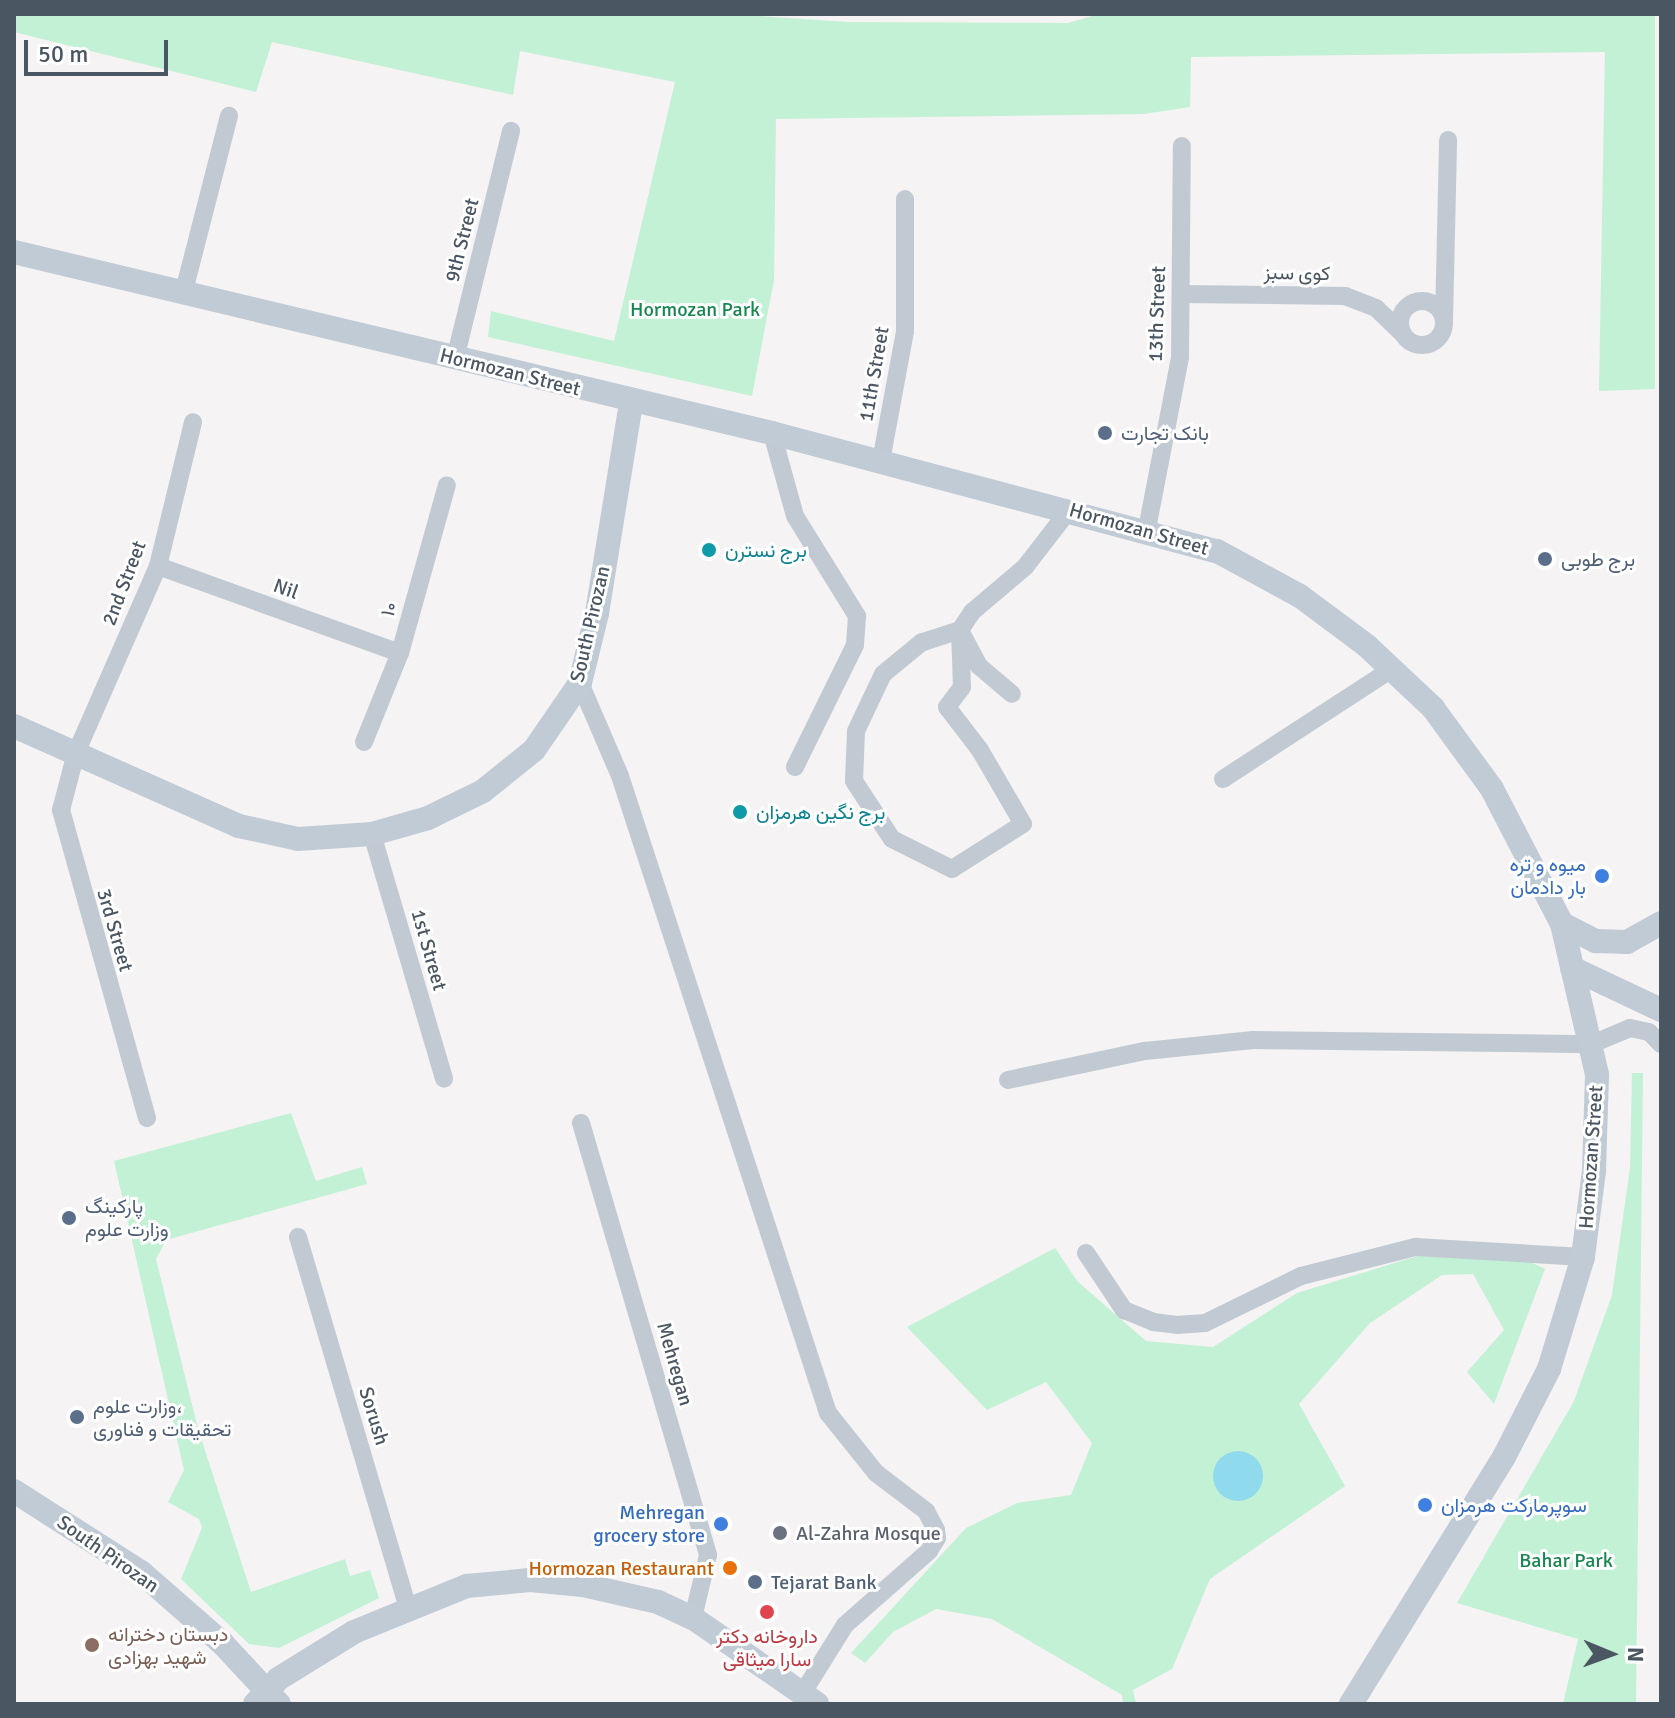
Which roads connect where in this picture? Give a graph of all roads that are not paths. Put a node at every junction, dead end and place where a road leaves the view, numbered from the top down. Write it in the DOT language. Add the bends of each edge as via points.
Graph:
graph roads {
  1 [pos="229,116"];
  2 [pos="511,131"];
  3 [pos="1448,140"];
  4 [pos="1182,146"];
  5 [pos="905,199"];
  6 [pos="14,252"];
  7 [pos="184,291"];
  8 [pos="1181,294"];
  9 [pos="1444,321"];
  10 [pos="1401,332"];
  11 [pos="455,359"];
  12 [pos="631,402"];
  13 [pos="193,422"];
  14 [pos="772,433"];
  15 [pos="881,461"];
  16 [pos="447,485"];
  17 [pos="1070,509"];
  18 [pos="1147,529"];
  19 [pos="158,566"];
  20 [pos="960,630"];
  21 [pos="400,653"];
  22 [pos="1392,669"];
  23 [pos="580,683"];
  24 [pos="1012,694"];
  25 [pos="14,726"];
  26 [pos="364,742"];
  27 [pos="76,753"];
  28 [pos="795,767"];
  29 [pos="1223,779"];
  30 [pos="372,834"];
  31 [pos="1661,923"];
  32 [pos="1562,924"];
  33 [pos="1572,968"];
  34 [pos="1661,1010"];
  35 [pos="1592,1044"];
  36 [pos="1661,1044"];
  37 [pos="444,1079"];
  38 [pos="1008,1080"];
  39 [pos="147,1118"];
  40 [pos="581,1123"];
  41 [pos="298,1237"];
  42 [pos="1086,1253"];
  43 [pos="1583,1257"];
  44 [pos="14,1491"];
  45 [pos="408,1608"];
  46 [pos="693,1618"];
  47 [pos="267,1699"];
  48 [pos="809,1699"];
  49 [pos="1351,1704"];
  1 -- 7 [label="street"];
  2 -- 11 [label="street, 9th Street"];
  3 -- 9 [label="street"];
  4 -- 8 [label="street, 13th Street"];
  5 -- 15 [label="street, 11th Street" via="905,331"];
  6 -- 7 [label="street, Hormozan Street"];
  7 -- 11 [label="street, Hormozan Street"];
  8 -- 10 [label="street, کوی سبز" via="1345,296 1376,308"];
  8 -- 18 [label="street, 13th Street" via="1180,357"];
  9 -- 10 [label="street" via="1440,336 1427,345 1412,343"];
  9 -- 10 [label="street" via="1438,307 1424,301 1409,304 1400,317"];
  11 -- 12 [label="street, Hormozan Street"];
  12 -- 14 [label="street, Hormozan Street"];
  12 -- 23 [label="street, South Pirozan" via="597,613"];
  13 -- 19 [label="street, 2nd Street"];
  14 -- 15 [label="street, Hormozan Street"];
  14 -- 28 [label="street" via="795,516 857,616 855,645"];
  15 -- 17 [label="street, Hormozan Street"];
  16 -- 21 [label="street, ۱۰"];
  17 -- 18 [label="street, Hormozan Street"];
  17 -- 20 [label="street" via="1025,567 972,612"];
  18 -- 22 [label="street, Hormozan Street" via="1217,551 1300,596"];
  19 -- 21 [label="street, Nil"];
  19 -- 27 [label="street, 2nd Street"];
  20 -- 20 [label="street" via="922,642 883,674 856,731 854,781 892,839 952,869 1023,824 980,750 947,707 962,687"];
  20 -- 24 [label="street" via="979,666"];
  21 -- 26 [label="street, ۱۰"];
  22 -- 29 [label="street"];
  22 -- 32 [label="street, Hormozan Street" via="1433,708 1492,789"];
  23 -- 30 [label="street, South Pirozan" via="534,750 483,791 428,818"];
  23 -- 48 [label="street" via="620,776 828,1413 876,1473 926,1511 936,1530 929,1551 845,1625"];
  25 -- 27 [label="street, South Pirozan"];
  27 -- 30 [label="street, South Pirozan" via="239,826 298,839"];
  27 -- 39 [label="street, 3rd Street" via="63,794 62,826"];
  30 -- 37 [label="street, 1st Street"];
  31 -- 32 [label="street" via="1627,942 1596,941"];
  32 -- 33 [label="street, Hormozan Street"];
  33 -- 34 [label="street"];
  33 -- 35 [label="street, Hormozan Street"];
  35 -- 36 [label="street" via="1630,1028 1649,1032"];
  35 -- 38 [label="street" via="1253,1040 1145,1051"];
  35 -- 43 [label="street, Hormozan Street" via="1598,1115"];
  40 -- 46 [label="street, Mehregan" via="708,1555"];
  41 -- 45 [label="street, Sorush"];
  42 -- 43 [label="street" via="1124,1310 1177,1325 1205,1323 1301,1276 1416,1247"];
  43 -- 49 [label="street, Hormozan Street" via="1565,1328 1527,1414"];
  44 -- 47 [label="street, South Pirozan" via="142,1573"];
  45 -- 46 [label="street" via="467,1586 530,1580 620,1591"];
  45 -- 47 [label="street" via="329,1646"];
  46 -- 48 [label="street"];
}
